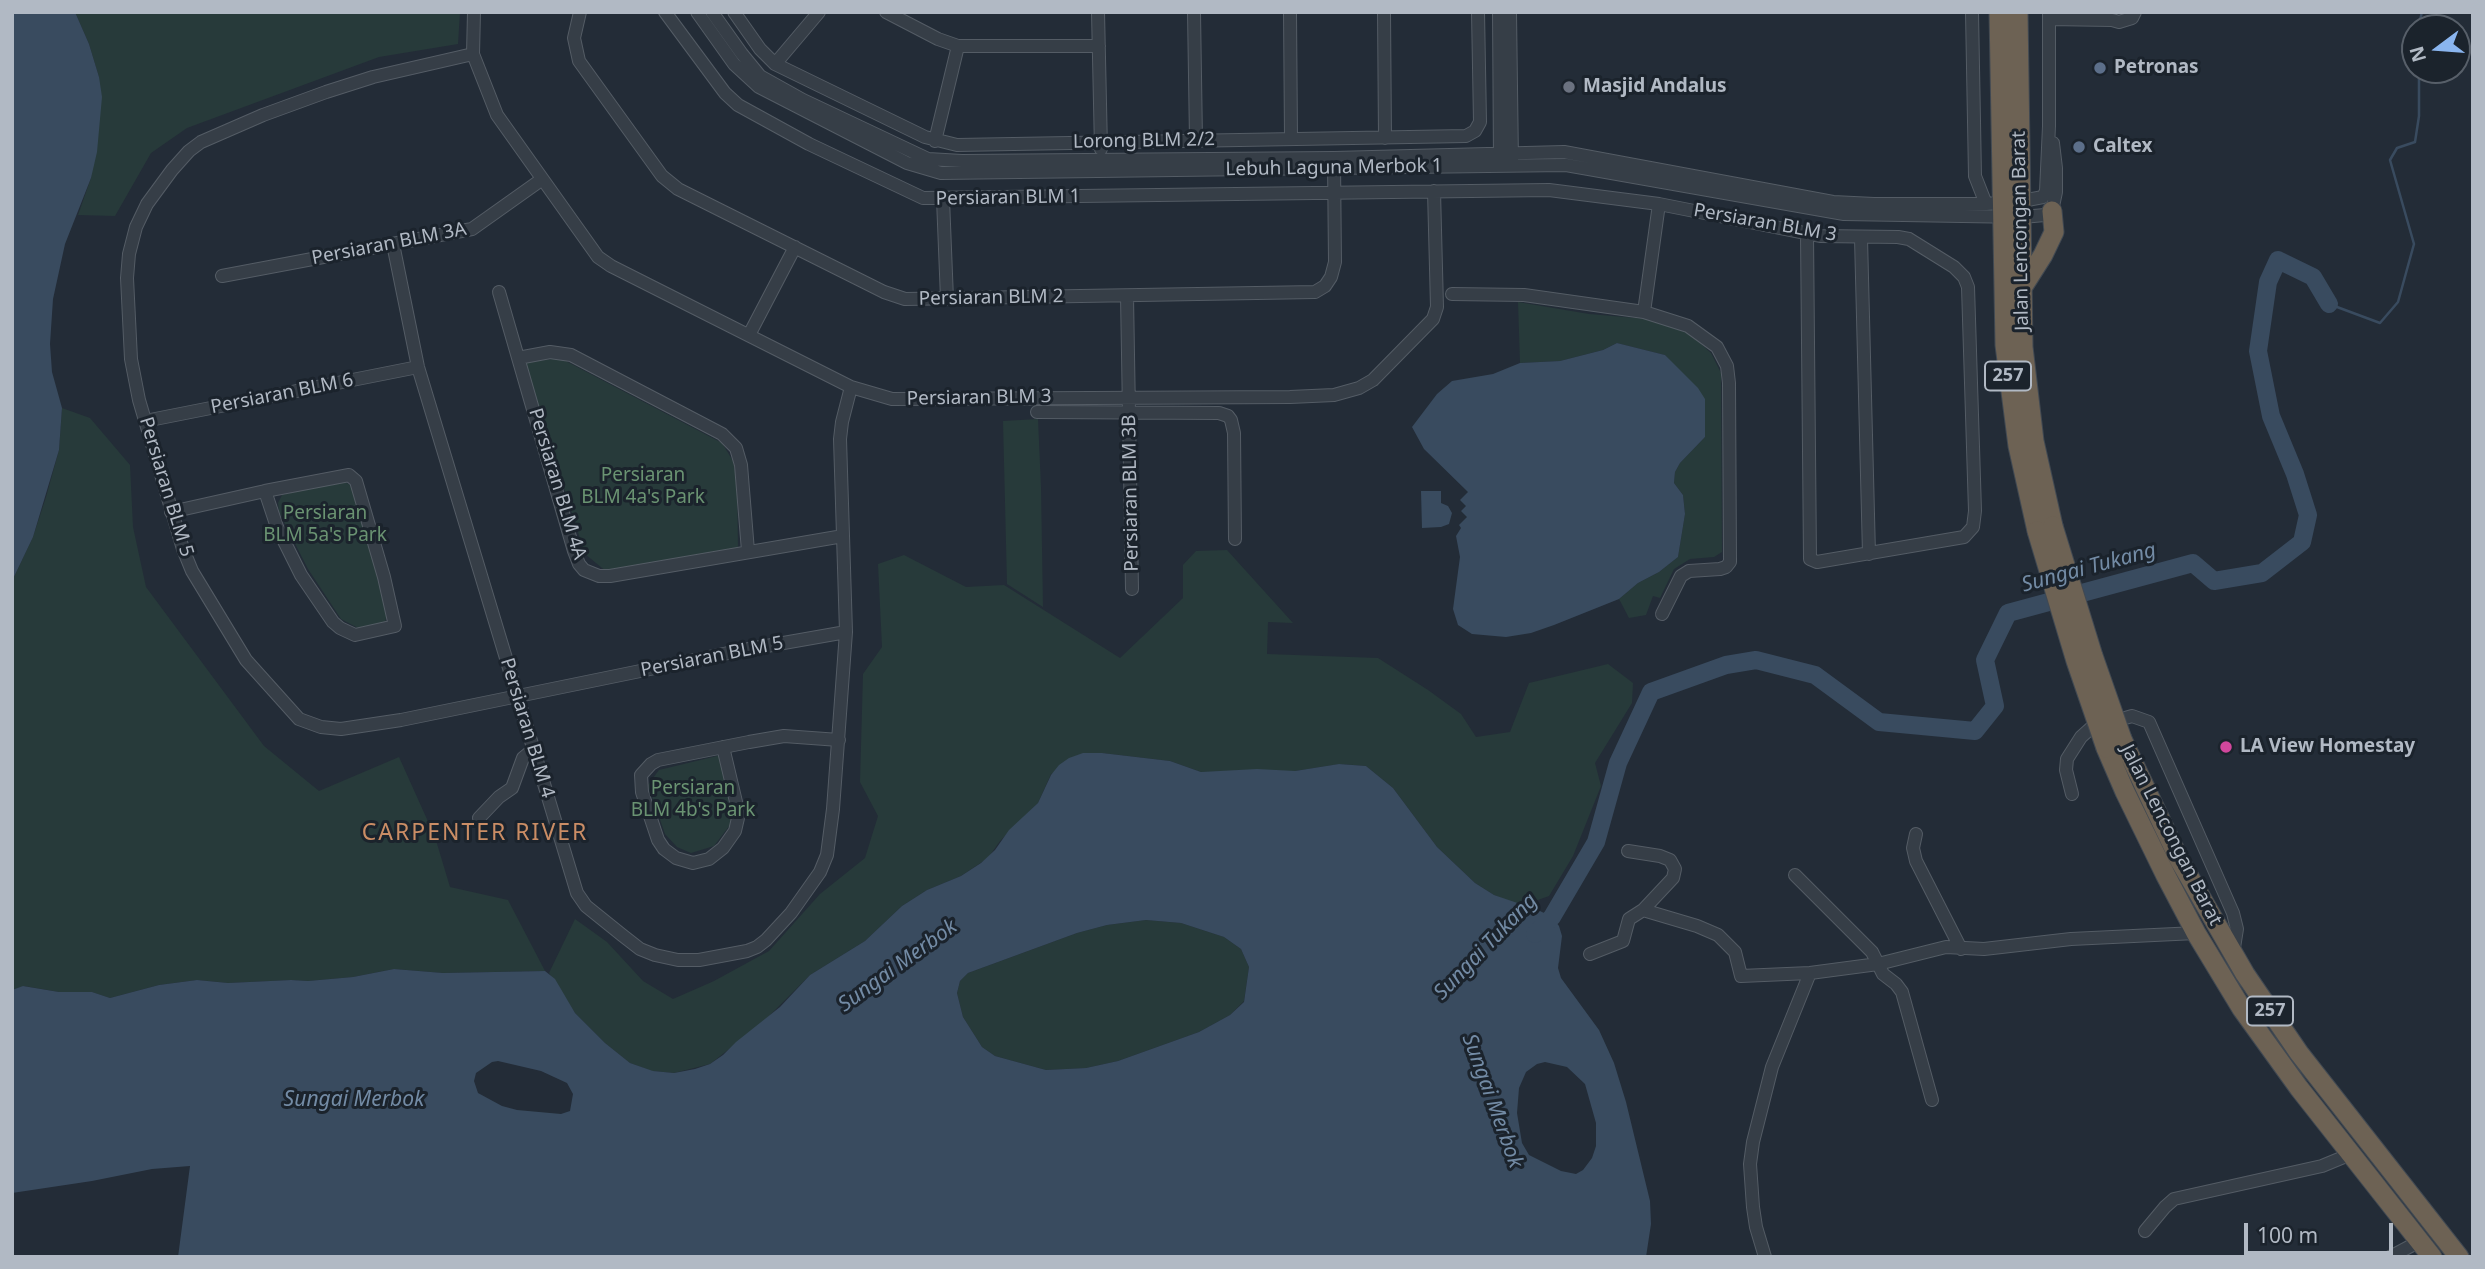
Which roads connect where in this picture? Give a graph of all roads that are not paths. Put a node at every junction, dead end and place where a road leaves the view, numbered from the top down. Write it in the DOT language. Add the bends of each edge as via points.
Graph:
graph roads {
  1 [pos="474,12"];
  2 [pos="580,12"];
  3 [pos="665,12"];
  4 [pos="697,12"];
  5 [pos="712,12"];
  6 [pos="734,12"];
  7 [pos="819,12"];
  8 [pos="886,12"];
  9 [pos="1098,12"];
  10 [pos="1194,12"];
  11 [pos="1290,12"];
  12 [pos="1384,12"];
  13 [pos="1478,12"];
  14 [pos="1499,12"];
  15 [pos="1510,12"];
  16 [pos="1972,12"];
  17 [pos="1998,12"];
  18 [pos="2018,12"];
  19 [pos="2135,12"];
  20 [pos="2049,16"];
  21 [pos="2116,16"];
  22 [pos="1099,46"];
  23 [pos="958,47"];
  24 [pos="473,54"];
  25 [pos="775,64"];
  26 [pos="2049,126"];
  27 [pos="1291,138"];
  28 [pos="1385,138"];
  29 [pos="1196,140"];
  30 [pos="935,141"];
  31 [pos="1101,142"];
  32 [pos="1506,160"];
  33 [pos="1334,163"];
  34 [pos="1101,165"];
  35 [pos="1975,176"];
  36 [pos="541,180"];
  37 [pos="1434,191"];
  38 [pos="1335,193"];
  39 [pos="943,199"];
  40 [pos="1659,204"];
  41 [pos="1963,204"];
  42 [pos="1996,208"];
  43 [pos="2022,209"];
  44 [pos="2052,211"];
  45 [pos="1807,234"];
  46 [pos="1861,238"];
  47 [pos="393,244"];
  48 [pos="795,247"];
  49 [pos="222,276"];
  50 [pos="2022,288"];
  51 [pos="499,292"];
  52 [pos="1452,294"];
  53 [pos="1128,296"];
  54 [pos="947,299"];
  55 [pos="1644,312"];
  56 [pos="749,335"];
  57 [pos="518,358"];
  58 [pos="418,367"];
  59 [pos="851,387"];
  60 [pos="1129,397"];
  61 [pos="1037,412"];
  62 [pos="1130,413"];
  63 [pos="145,421"];
  64 [pos="265,491"];
  65 [pos="171,512"];
  66 [pos="2045,529"];
  67 [pos="844,536"];
  68 [pos="1235,539"];
  69 [pos="748,551"];
  70 [pos="1869,554"];
  71 [pos="1132,589"];
  72 [pos="1662,614"];
  73 [pos="846,632"];
  74 [pos="518,696"];
  75 [pos="839,740"];
  76 [pos="2114,743"];
  77 [pos="723,747"];
  78 [pos="534,749"];
  79 [pos="2072,794"];
  80 [pos="479,818"];
  81 [pos="1916,834"];
  82 [pos="1628,851"];
  83 [pos="1795,874"];
  84 [pos="1643,910"];
  85 [pos="2196,933"];
  86 [pos="1961,949"];
  87 [pos="1590,954"];
  88 [pos="2233,954"];
  89 [pos="1878,964"];
  90 [pos="1810,973"];
  91 [pos="1932,1100"];
  92 [pos="2351,1154"];
  93 [pos="2145,1231"];
  94 [pos="2420,1241"];
  95 [pos="1765,1257"];
  96 [pos="2390,1257"];
  97 [pos="2432,1257"];
  98 [pos="2459,1257"];
  1 -- 24 [label="street, Persiaran BLM 3"];
  2 -- 48 [label="street, Persiaran BLM 2" via="574,38 579,61 656,170 678,188"];
  3 -- 39 [label="street, Persiaran BLM 1" via="738,105 916,196"];
  4 -- 34 [label="street, Lebuh Laguna Merbok 1" via="734,64 759,87 918,168 953,173"];
  5 -- 34 [label="street, Lebuh Laguna Merbok 1" via="760,76 920,156 950,161"];
  6 -- 25 [label="street, Lorong BLM 2/2"];
  7 -- 25 [label="street"];
  8 -- 23 [label="street"];
  9 -- 22 [label="street"];
  10 -- 29 [label="street"];
  11 -- 27 [label="street"];
  12 -- 28 [label="street"];
  13 -- 28 [label="street, Lorong BLM 2/2" via="1480,116 1475,131 1461,137"];
  14 -- 32 [label="street"];
  15 -- 32 [label="street"];
  16 -- 35 [label="street"];
  17 -- 42 [label="highway, Jalan Lencongan Barat / 257"];
  18 -- 43 [label="highway, Jalan Lencongan Barat / 257"];
  19 -- 21 [label="street" via="2132,19 2119,22"];
  20 -- 21 [label="street"];
  20 -- 26 [label="street"];
  22 -- 23 [label="street"];
  22 -- 31 [label="street"];
  23 -- 30 [label="street"];
  24 -- 36 [label="street, Persiaran BLM 3" via="497,115"];
  24 -- 63 [label="street, Persiaran BLM 5" via="373,77 286,106 201,142 178,163 146,204 130,254 131,359"];
  25 -- 30 [label="street, Lorong BLM 2/2"];
  26 -- 43 [label="street" via="2046,191"];
  26 -- 44 [label="street" via="2056,168"];
  27 -- 28 [label="street, Lorong BLM 2/2"];
  27 -- 29 [label="street, Lorong BLM 2/2"];
  29 -- 31 [label="street, Lorong BLM 2/2"];
  30 -- 31 [label="street, Lorong BLM 2/2" via="957,145"];
  31 -- 34 [label="street"];
  32 -- 33 [label="street, Lebuh Laguna Merbok 1"];
  32 -- 41 [label="street, Lebuh Laguna Merbok 1" via="1575,153 1833,202"];
  32 -- 42 [label="street, Lebuh Laguna Merbok 1" via="1574,165 1844,214"];
  33 -- 34 [label="street, Lebuh Laguna Merbok 1"];
  33 -- 38 [label="street, Persiaran BLM 2"];
  35 -- 41 [label="street"];
  35 -- 42 [label="street"];
  36 -- 47 [label="street, Persiaran BLM 3A" via="472,229"];
  36 -- 56 [label="street, Persiaran BLM 3" via="605,262"];
  37 -- 38 [label="street, Persiaran BLM 3"];
  37 -- 40 [label="street, Persiaran BLM 3" via="1549,190"];
  37 -- 60 [label="street, Persiaran BLM 3" via="1437,307 1433,319 1366,384 1321,396"];
  38 -- 39 [label="street, Persiaran BLM 1"];
  38 -- 53 [label="street, Persiaran BLM 2" via="1335,262 1320,290"];
  39 -- 54 [label="street"];
  40 -- 45 [label="street, Persiaran BLM 3"];
  40 -- 55 [label="street"];
  41 -- 42 [label="street, Lebuh Laguna Merbok 1"];
  42 -- 43 [label="street, Lebuh Laguna Merbok 1"];
  42 -- 66 [label="highway, Jalan Lencongan Barat / 257" via="2009,388 2021,464"];
  43 -- 44 [label="street, Lebuh Laguna Merbok 1" via="2045,215"];
  43 -- 50 [label="highway, Jalan Lencongan Barat / 257"];
  44 -- 50 [label="highway" via="2054,232"];
  45 -- 46 [label="street, Persiaran BLM 3"];
  45 -- 70 [label="street, Persiaran BLM 3" via="1810,559 1817,562"];
  46 -- 70 [label="street"];
  46 -- 70 [label="street, Persiaran BLM 3" via="1909,239 1954,267 1967,282 1975,487 1975,520 1964,537"];
  47 -- 49 [label="street, Persiaran BLM 3A"];
  47 -- 58 [label="street, Persiaran BLM 4"];
  48 -- 54 [label="street, Persiaran BLM 2" via="896,296"];
  48 -- 56 [label="street"];
  50 -- 66 [label="highway, Jalan Lencongan Barat / 257" via="2023,347"];
  51 -- 57 [label="street, Persiaran BLM 4A"];
  52 -- 55 [label="street" via="1524,295"];
  53 -- 54 [label="street, Persiaran BLM 2"];
  53 -- 60 [label="street, Persiaran BLM 3B"];
  55 -- 72 [label="street" via="1681,323 1710,341 1727,366 1729,383 1730,562 1727,567 1681,576"];
  56 -- 59 [label="street, Persiaran BLM 3"];
  57 -- 69 [label="street" via="550,352 571,355 722,434 736,448 741,465"];
  57 -- 69 [label="street, Persiaran BLM 4A" via="584,570 610,576"];
  58 -- 63 [label="street, Persiaran BLM 6"];
  58 -- 74 [label="street, Persiaran BLM 4"];
  59 -- 60 [label="street, Persiaran BLM 3" via="900,400"];
  59 -- 67 [label="street, Persiaran BLM 4" via="840,439"];
  60 -- 62 [label="street, Persiaran BLM 3B"];
  61 -- 62 [label="street"];
  62 -- 68 [label="street" via="1228,416 1234,433"];
  62 -- 71 [label="street, Persiaran BLM 3B"];
  63 -- 65 [label="street, Persiaran BLM 5"];
  64 -- 64 [label="street" via="273,520 295,563 333,622 355,635 395,626 356,481 341,476"];
  64 -- 65 [label="street"];
  65 -- 74 [label="street, Persiaran BLM 5" via="192,571 237,646 299,719 321,727 357,728"];
  66 -- 76 [label="highway, Jalan Lencongan Barat / 257, bridge" via="2084,631"];
  67 -- 69 [label="street, Persiaran BLM 4A"];
  67 -- 73 [label="street, Persiaran BLM 4"];
  73 -- 74 [label="street, Persiaran BLM 5"];
  73 -- 75 [label="street, Persiaran BLM 4"];
  74 -- 78 [label="street, Persiaran BLM 4"];
  75 -- 77 [label="street" via="784,736"];
  75 -- 78 [label="street, Persiaran BLM 4" via="827,855 791,913 757,947 730,955 678,960 640,948 581,900"];
  76 -- 85 [label="highway, Jalan Lencongan Barat / 257" via="2129,802"];
  76 -- 88 [label="highway, Jalan Lencongan Barat / 257"];
  77 -- 77 [label="street" via="737,806 735,831 709,859 685,861 669,854 658,840 641,775 658,760"];
  78 -- 80 [label="street" via="523,758 512,788"];
  79 -- 88 [label="street" via="2067,759 2081,737 2091,728 2132,716 2149,722 2233,912 2238,929"];
  81 -- 86 [label="street" via="1916,861"];
  82 -- 84 [label="street" via="1660,856 1670,860 1675,869 1673,878"];
  83 -- 89 [label="street" via="1872,952"];
  84 -- 87 [label="street" via="1629,919 1620,944"];
  84 -- 90 [label="street" via="1718,935 1735,952 1741,976"];
  85 -- 86 [label="street"];
  85 -- 92 [label="highway, Jalan Lencongan Barat / 257" via="2260,1035"];
  86 -- 89 [label="street" via="1946,947"];
  88 -- 98 [label="highway, Jalan Lencongan Barat / 257" via="2299,1053"];
  89 -- 90 [label="street"];
  89 -- 91 [label="street" via="1906,1002"];
  90 -- 95 [label="street" via="1772,1066 1753,1142 1750,1181"];
  92 -- 93 [label="street" via="2322,1166 2174,1199"];
  92 -- 94 [label="highway, Jalan Lencongan Barat / 257"];
  94 -- 96 [label="street"];
  94 -- 97 [label="highway, Jalan Lencongan Barat / 257"];
}
